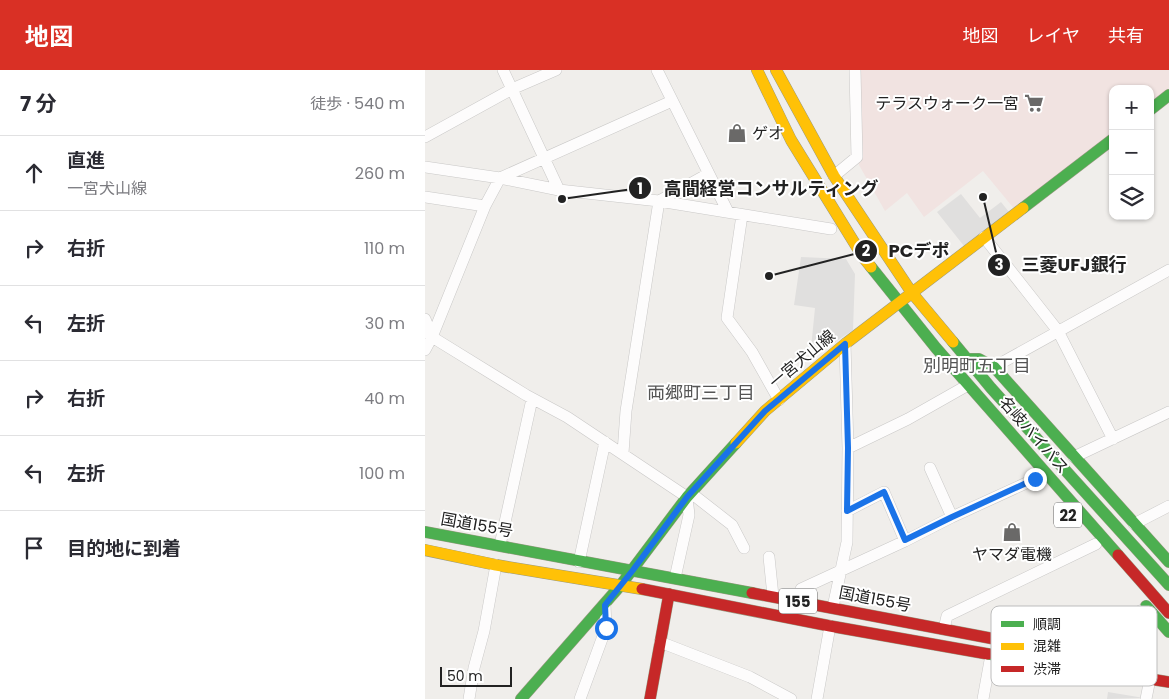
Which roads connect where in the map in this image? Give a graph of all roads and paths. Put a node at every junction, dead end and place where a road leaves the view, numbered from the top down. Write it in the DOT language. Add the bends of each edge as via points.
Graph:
graph roads {
  1 [pos="503,70"];
  2 [pos="556,70"];
  3 [pos="657,70"];
  4 [pos="757,70"];
  5 [pos="776,70"];
  6 [pos="855,70"];
  7 [pos="795,80"];
  8 [pos="512,90"];
  9 [pos="1169,95"];
  10 [pos="672,102"];
  11 [pos="1154,107"];
  12 [pos="809,131"];
  13 [pos="425,137"];
  14 [pos="1109,142"];
  15 [pos="543,158"];
  16 [pos="425,167"];
  17 [pos="708,174"];
  18 [pos="834,176"];
  19 [pos="499,178"];
  20 [pos="559,190"];
  21 [pos="425,197"];
  22 [pos="659,201"];
  23 [pos="485,206"];
  24 [pos="729,212"];
  25 [pos="822,214"];
  26 [pos="742,215"];
  27 [pos="831,229"];
  28 [pos="984,238"];
  29 [pos="863,257"];
  30 [pos="1169,270"];
  31 [pos="913,293"];
  32 [pos="899,303"];
  33 [pos="425,319"];
  34 [pos="1058,331"];
  35 [pos="427,335"];
  36 [pos="845,344"];
  37 [pos="425,350"];
  38 [pos="967,359"];
  39 [pos="993,367"];
  40 [pos="968,385"];
  41 [pos="977,394"];
  42 [pos="532,398"];
  43 [pos="779,400"];
  44 [pos="1169,412"];
  45 [pos="977,415"];
  46 [pos="1113,439"];
  47 [pos="605,442"];
  48 [pos="848,448"];
  49 [pos="623,453"];
  50 [pos="1074,457"];
  51 [pos="930,468"];
  52 [pos="1035,479"];
  53 [pos="689,495"];
  54 [pos="1055,501"];
  55 [pos="1169,506"];
  56 [pos="847,511"];
  57 [pos="952,517"];
  58 [pos="1135,524"];
  59 [pos="425,532"];
  60 [pos="905,540"];
  61 [pos="1096,544"];
  62 [pos="500,545"];
  63 [pos="744,548"];
  64 [pos="425,550"];
  65 [pos="769,556"];
  66 [pos="579,562"];
  67 [pos="1169,562"];
  68 [pos="496,564"];
  69 [pos="842,569"];
  70 [pos="633,570"];
  71 [pos="675,578"];
  72 [pos="1124,580"];
  73 [pos="1169,585"];
  74 [pos="620,586"];
  75 [pos="669,594"];
  76 [pos="773,596"];
  77 [pos="796,601"];
  78 [pos="1144,604"];
  79 [pos="605,605"];
  80 [pos="1141,606"];
  81 [pos="833,608"];
  82 [pos="1169,613"];
  83 [pos="1157,619"];
  84 [pos="830,626"];
  85 [pos="944,629"];
  86 [pos="1169,632"];
  87 [pos="991,638"];
  88 [pos="660,642"];
  89 [pos="991,655"];
  90 [pos="1149,686"];
  91 [pos="469,699"];
  92 [pos="521,699"];
  93 [pos="580,699"];
  94 [pos="650,699"];
  95 [pos="791,699"];
  96 [pos="817,699"];
  97 [pos="983,699"];
  98 [pos="1146,699"];
  1 -- 8 [label="street"];
  2 -- 8 [label="street"];
  3 -- 10 [label="street"];
  4 -- 29 [label="main road, 名岐バイパス / 22" via="791,140"];
  5 -- 12 [label="main road, 名岐バイパス / 22"];
  6 -- 18 [label="street" via="857,157"];
  7 -- 12 [label="main road, 22" via="803,98"];
  8 -- 13 [label="street"];
  8 -- 15 [label="street"];
  9 -- 11 [label="main road"];
  10 -- 15 [label="street"];
  10 -- 17 [label="street"];
  12 -- 18 [label="main road, 名岐バイパス / 22"];
  14 -- 28 [label="main road, 一宮犬山線"];
  15 -- 19 [label="street"];
  15 -- 20 [label="street"];
  16 -- 19 [label="street"];
  17 -- 22 [label="street"];
  17 -- 24 [label="street"];
  18 -- 31 [label="main road, 名岐バイパス / 22"];
  19 -- 20 [label="street"];
  19 -- 23 [label="street"];
  20 -- 22 [label="street"];
  21 -- 23 [label="street"];
  22 -- 24 [label="street"];
  22 -- 49 [label="street" via="626,411"];
  23 -- 35 [label="street"];
  24 -- 26 [label="street"];
  25 -- 27 [label="main road, 22"];
  26 -- 27 [label="street"];
  26 -- 43 [label="street" via="727,318"];
  27 -- 29 [label="main road, 22" via="841,242"];
  28 -- 31 [label="main road, 一宮犬山線"];
  28 -- 34 [label="street"];
  29 -- 32 [label="main road, 名岐バイパス / 22"];
  30 -- 34 [label="street"];
  31 -- 32 [label="main road, 一宮犬山線"];
  31 -- 38 [label="main road, 名岐バイパス / 22"];
  32 -- 36 [label="main road, 一宮犬山線"];
  32 -- 40 [label="main road, 名岐バイパス / 22"];
  33 -- 35 [label="street"];
  34 -- 39 [label="street"];
  34 -- 46 [label="street"];
  35 -- 37 [label="street"];
  35 -- 42 [label="street"];
  36 -- 43 [label="main road, 一宮犬山線"];
  36 -- 48 [label="street"];
  38 -- 39 [label="main road" via="979,359"];
  38 -- 73 [label="main road, 名岐バイパス / 22"];
  39 -- 50 [label="main road"];
  40 -- 41 [label="main road, 名岐バイパス / 22"];
  40 -- 48 [label="street"];
  41 -- 45 [label="main road"];
  41 -- 82 [label="main road, 名岐バイパス / 22"];
  42 -- 47 [label="street"];
  42 -- 62 [label="street"];
  43 -- 53 [label="main road, 一宮犬山線" via="765,411"];
  44 -- 46 [label="street"];
  46 -- 50 [label="street"];
  47 -- 49 [label="street"];
  47 -- 66 [label="street"];
  48 -- 56 [label="street"];
  49 -- 53 [label="street"];
  50 -- 58 [label="main road"];
  51 -- 57 [label="street"];
  52 -- 57 [label="street"];
  53 -- 63 [label="street" via="732,525"];
  53 -- 70 [label="main road, 一宮犬山線"];
  53 -- 71 [label="street" via="689,515"];
  54 -- 61 [label="main road, 22"];
  55 -- 58 [label="street"];
  56 -- 60 [label="street" via="884,492"];
  56 -- 69 [label="street" via="847,542"];
  57 -- 60 [label="street"];
  58 -- 67 [label="main road"];
  59 -- 62 [label="main road, 国道155号 / 155"];
  60 -- 69 [label="street"];
  61 -- 72 [label="main road, 22"];
  61 -- 85 [label="street" via="947,616"];
  62 -- 66 [label="main road, 国道155号 / 155"];
  64 -- 68 [label="main road, 国道155号 / 155"];
  65 -- 76 [label="street"];
  66 -- 70 [label="main road, 国道155号 / 155"];
  68 -- 74 [label="main road, 国道155号 / 155"];
  68 -- 91 [label="street"];
  69 -- 77 [label="street" via="801,589"];
  69 -- 81 [label="street"];
  70 -- 71 [label="main road, 国道155号 / 155"];
  70 -- 74 [label="main road, 一宮犬山線"];
  71 -- 76 [label="main road, 国道155号 / 155"];
  74 -- 75 [label="main road, 国道155号 / 155"];
  74 -- 79 [label="main road, 一宮犬山線"];
  75 -- 84 [label="main road, 国道155号 / 155"];
  75 -- 88 [label="main road"];
  76 -- 77 [label="main road, 国道155号 / 155"];
  77 -- 81 [label="main road, 国道155号 / 155"];
  78 -- 80 [label="street"];
  79 -- 92 [label="main road, 一宮犬山線"];
  79 -- 93 [label="street" via="606,628"];
  81 -- 85 [label="main road, 国道155号 / 155"];
  83 -- 86 [label="main road"];
  84 -- 89 [label="main road, 国道155号 / 155"];
  84 -- 96 [label="street"];
  85 -- 87 [label="main road, 国道155号 / 155"];
  88 -- 94 [label="main road"];
  88 -- 95 [label="street" via="750,676"];
  89 -- 97 [label="street"];
  90 -- 98 [label="street"];
}
